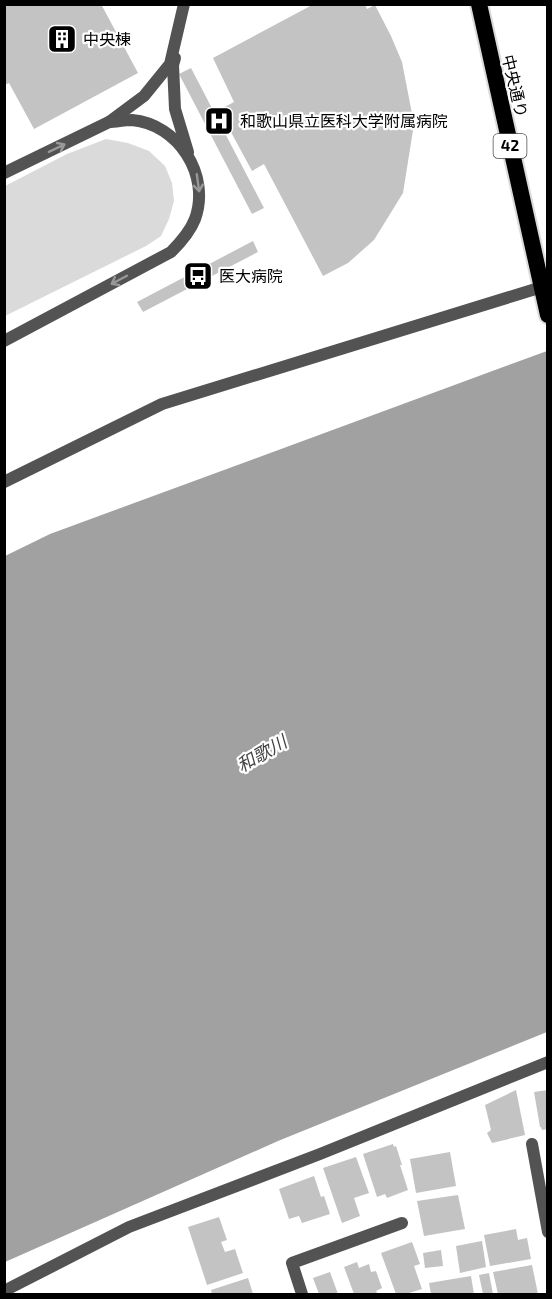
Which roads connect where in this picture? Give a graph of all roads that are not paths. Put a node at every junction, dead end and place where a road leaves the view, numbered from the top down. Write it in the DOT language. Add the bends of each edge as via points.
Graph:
graph roads {
  1 [pos="185,4"];
  2 [pos="479,4"];
  3 [pos="109,122"];
  4 [pos="189,156"];
  5 [pos="4,173"];
  6 [pos="542,287"];
  7 [pos="548,315"];
  8 [pos="4,341"];
  9 [pos="4,482"];
  10 [pos="548,1062"];
  11 [pos="532,1144"];
  12 [pos="402,1223"];
  13 [pos="548,1232"];
  14 [pos="4,1291"];
  15 [pos="302,1294"];
  1 -- 3 [label="street" via="170,64 144,96"];
  1 -- 4 [label="street" via="173,65 175,109"];
  2 -- 6 [label="highway, 中央通り / 42"];
  3 -- 4 [label="street" via="131,120 154,126 174,138"];
  5 -- 3 [label="street, one-way"];
  4 -- 8 [label="street, one-way" via="198,176 200,197 186,237 171,252"];
  6 -- 7 [label="highway, 中央通り / 42"];
  6 -- 9 [label="street" via="162,404"];
  10 -- 14 [label="street" via="129,1227"];
  11 -- 13 [label="street"];
  12 -- 15 [label="street" via="292,1263"];
}
